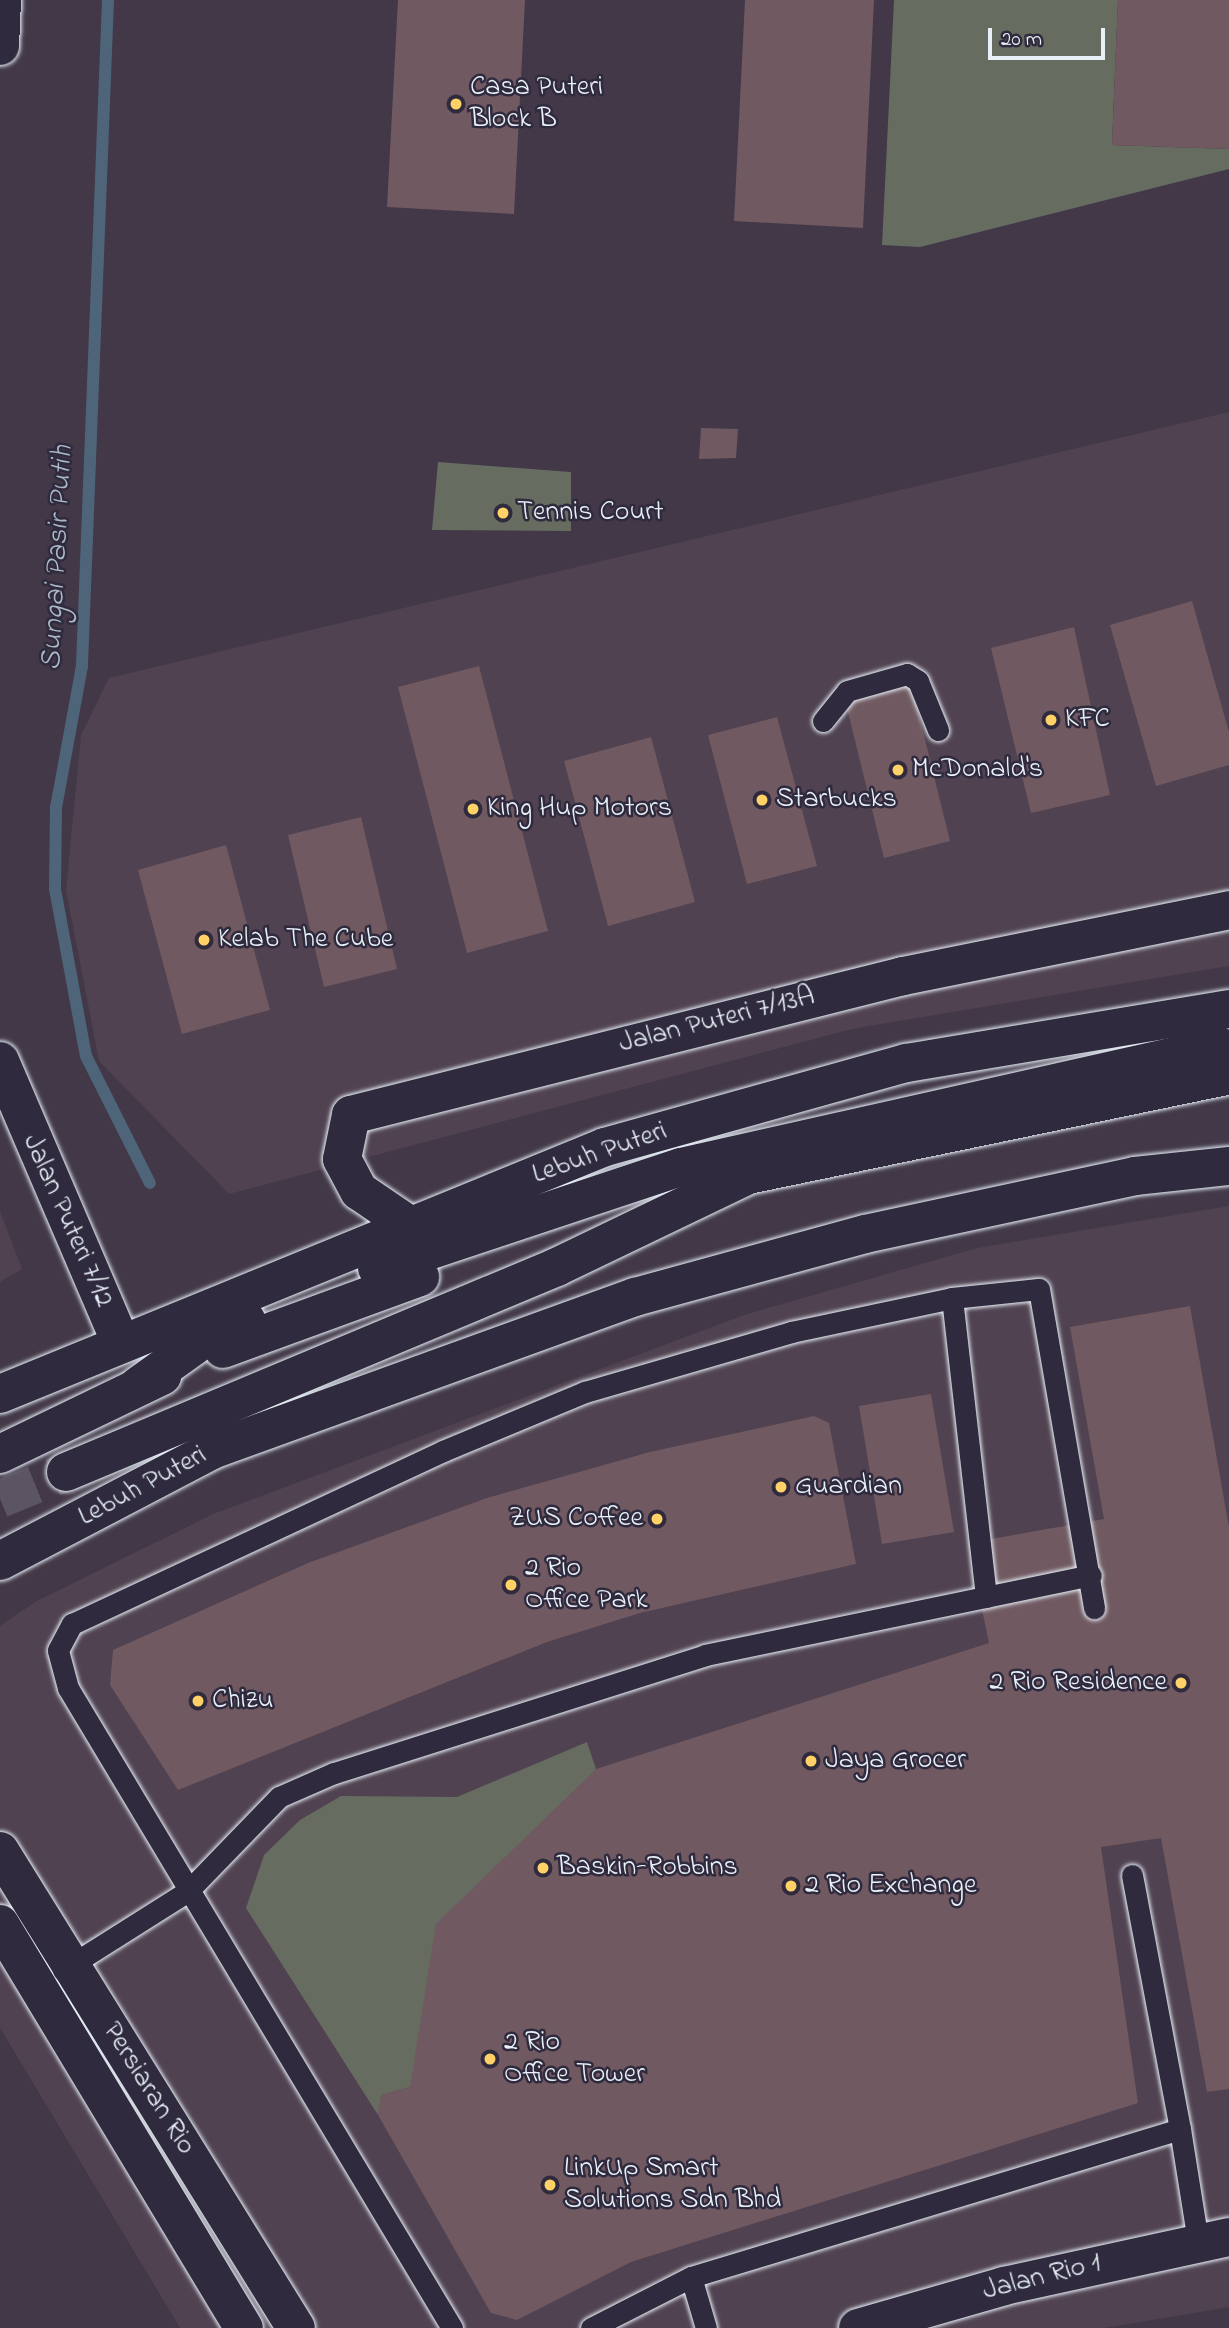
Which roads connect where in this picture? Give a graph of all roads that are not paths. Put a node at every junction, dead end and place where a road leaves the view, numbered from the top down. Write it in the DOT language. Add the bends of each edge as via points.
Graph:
graph roads {
  1 [pos="2,0"];
  2 [pos="0,46"];
  3 [pos="823,721"];
  4 [pos="938,730"];
  5 [pos="1229,910"];
  6 [pos="1229,1009"];
  7 [pos="1105,1033"];
  8 [pos="1226,1056"];
  9 [pos="0,1061"];
  10 [pos="1229,1143"];
  11 [pos="1229,1166"];
  12 [pos="748,1175"];
  13 [pos="1135,1176"];
  14 [pos="412,1227"];
  15 [pos="952,1298"];
  16 [pos="120,1341"];
  17 [pos="138,1386"];
  18 [pos="0,1394"];
  19 [pos="0,1454"];
  20 [pos="66,1472"];
  21 [pos="5,1562"];
  22 [pos="1091,1575"];
  23 [pos="986,1597"];
  24 [pos="1094,1608"];
  25 [pos="0,1850"];
  26 [pos="1132,1875"];
  27 [pos="188,1891"];
  28 [pos="0,1924"];
  29 [pos="71,1965"];
  30 [pos="38,1986"];
  31 [pos="1180,2129"];
  32 [pos="1214,2239"];
  33 [pos="691,2277"];
  34 [pos="244,2328"];
  35 [pos="296,2328"];
  36 [pos="452,2328"];
  37 [pos="591,2328"];
  38 [pos="706,2328"];
  39 [pos="858,2328"];
  1 -- 2 [label="main road"];
  3 -- 4 [label="lane" via="847,691 907,674 918,681"];
  5 -- 14 [label="main road, Jalan Puteri 7/13A" via="903,976 351,1115 342,1159 359,1191"];
  6 -- 7 [label="main road, Lebuh Puteri"];
  7 -- 8 [label="main road"];
  7 -- 14 [label="main road, Lebuh Puteri" via="906,1063 605,1147"];
  8 -- 12 [label="main road, Lebuh Puteri"];
  8 -- 17 [label="main road" via="681,1167 546,1209 303,1295 205,1338"];
  9 -- 16 [label="main road, Jalan Puteri 7/12"];
  10 -- 13 [label="main road, Lebuh Puteri"];
  11 -- 13 [label="main road, Lebuh Puteri"];
  12 -- 17 [label="main road" via="540,1235 243,1340"];
  12 -- 20 [label="main road, Lebuh Puteri" via="557,1267"];
  13 -- 21 [label="main road, Lebuh Puteri" via="865,1234 635,1297 212,1450"];
  14 -- 16 [label="main road, Lebuh Puteri"];
  15 -- 22 [label="lane" via="1039,1289"];
  15 -- 23 [label="lane"];
  15 -- 27 [label="lane" via="791,1332 585,1392 443,1451 72,1624 58,1650 68,1688"];
  16 -- 18 [label="main road, Lebuh Puteri"];
  17 -- 19 [label="main road"];
  22 -- 23 [label="lane"];
  22 -- 24 [label="lane"];
  23 -- 27 [label="lane" via="705,1655 334,1773 279,1797"];
  25 -- 29 [label="main road, Persiaran Rio"];
  26 -- 31 [label="lane"];
  27 -- 29 [label="lane"];
  27 -- 36 [label="lane"];
  28 -- 30 [label="main road, Persiaran Rio"];
  29 -- 30 [label="lane"];
  29 -- 35 [label="main road, Persiaran Rio"];
  30 -- 34 [label="main road, Persiaran Rio"];
  31 -- 32 [label="lane"];
  31 -- 33 [label="lane"];
  32 -- 39 [label="main road, Jalan Rio 1"];
  33 -- 37 [label="lane"];
  33 -- 38 [label="lane"];
}
